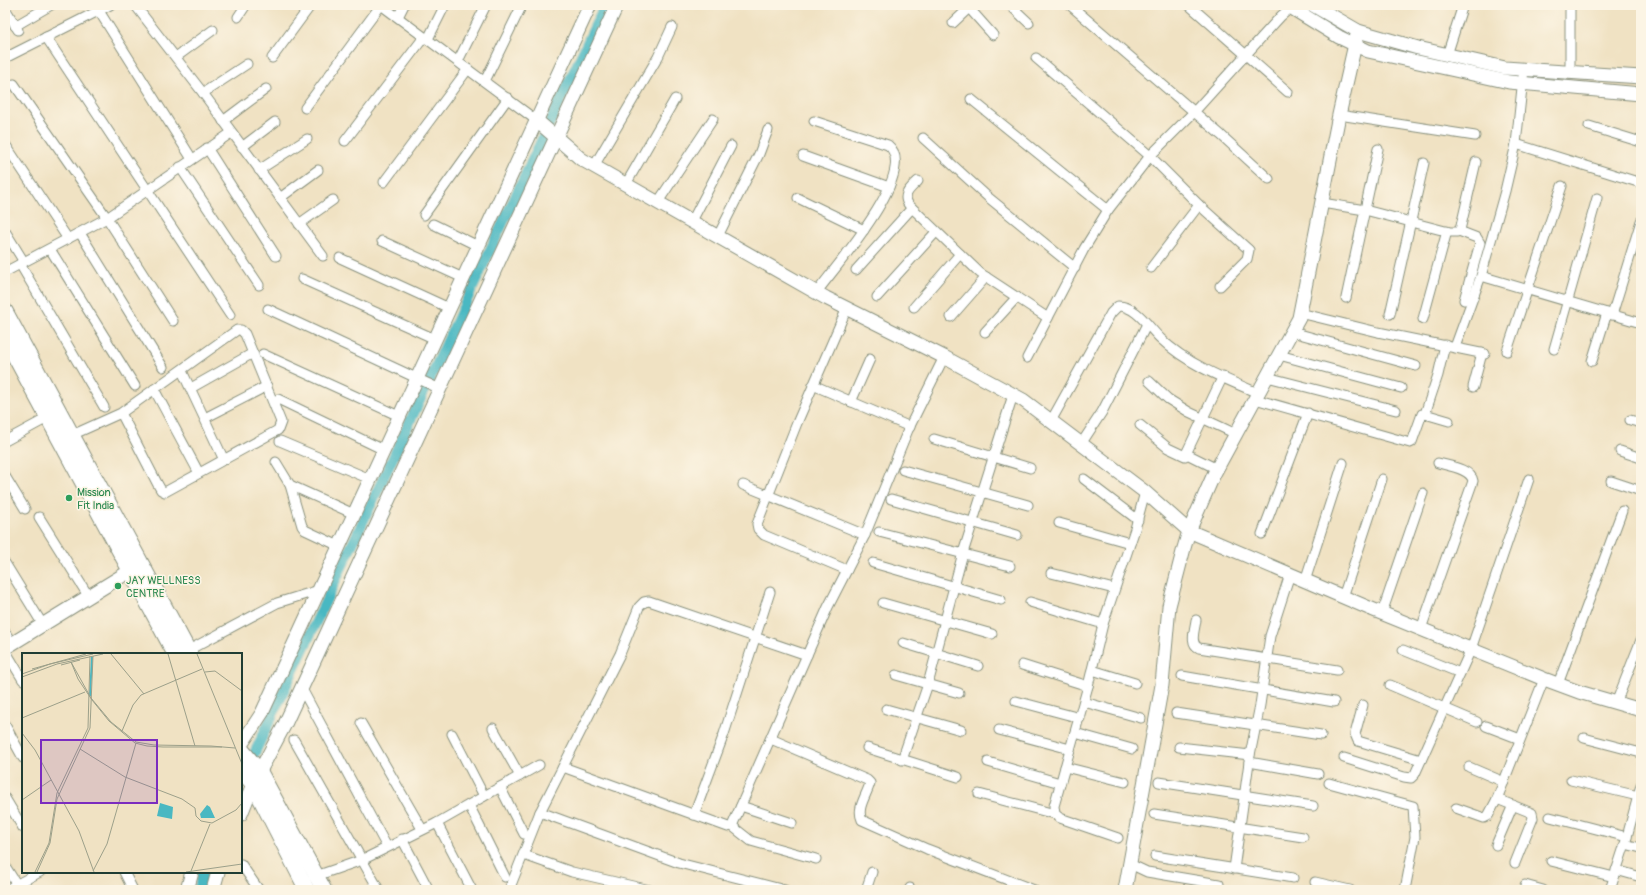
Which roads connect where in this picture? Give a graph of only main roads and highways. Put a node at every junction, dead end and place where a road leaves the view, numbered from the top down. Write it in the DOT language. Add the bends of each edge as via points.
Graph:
graph roads {
  1 [pos="5,311"];
  2 [pos="10,343"];
  3 [pos="54,414"];
  4 [pos="136,567"];
  5 [pos="183,653"];
  6 [pos="243,750"];
  7 [pos="242,771"];
  8 [pos="256,778"];
  9 [pos="304,885"];
  10 [pos="324,890"];
  1 -- 2 [label="main road"];
  2 -- 3 [label="main road"];
  3 -- 4 [label="main road"];
  3 -- 4 [label="main road" via="72,435"];
  4 -- 5 [label="main road"];
  6 -- 8 [label="main road"];
  7 -- 8 [label="main road"];
  8 -- 9 [label="main road"];
  8 -- 10 [label="main road"];
}
